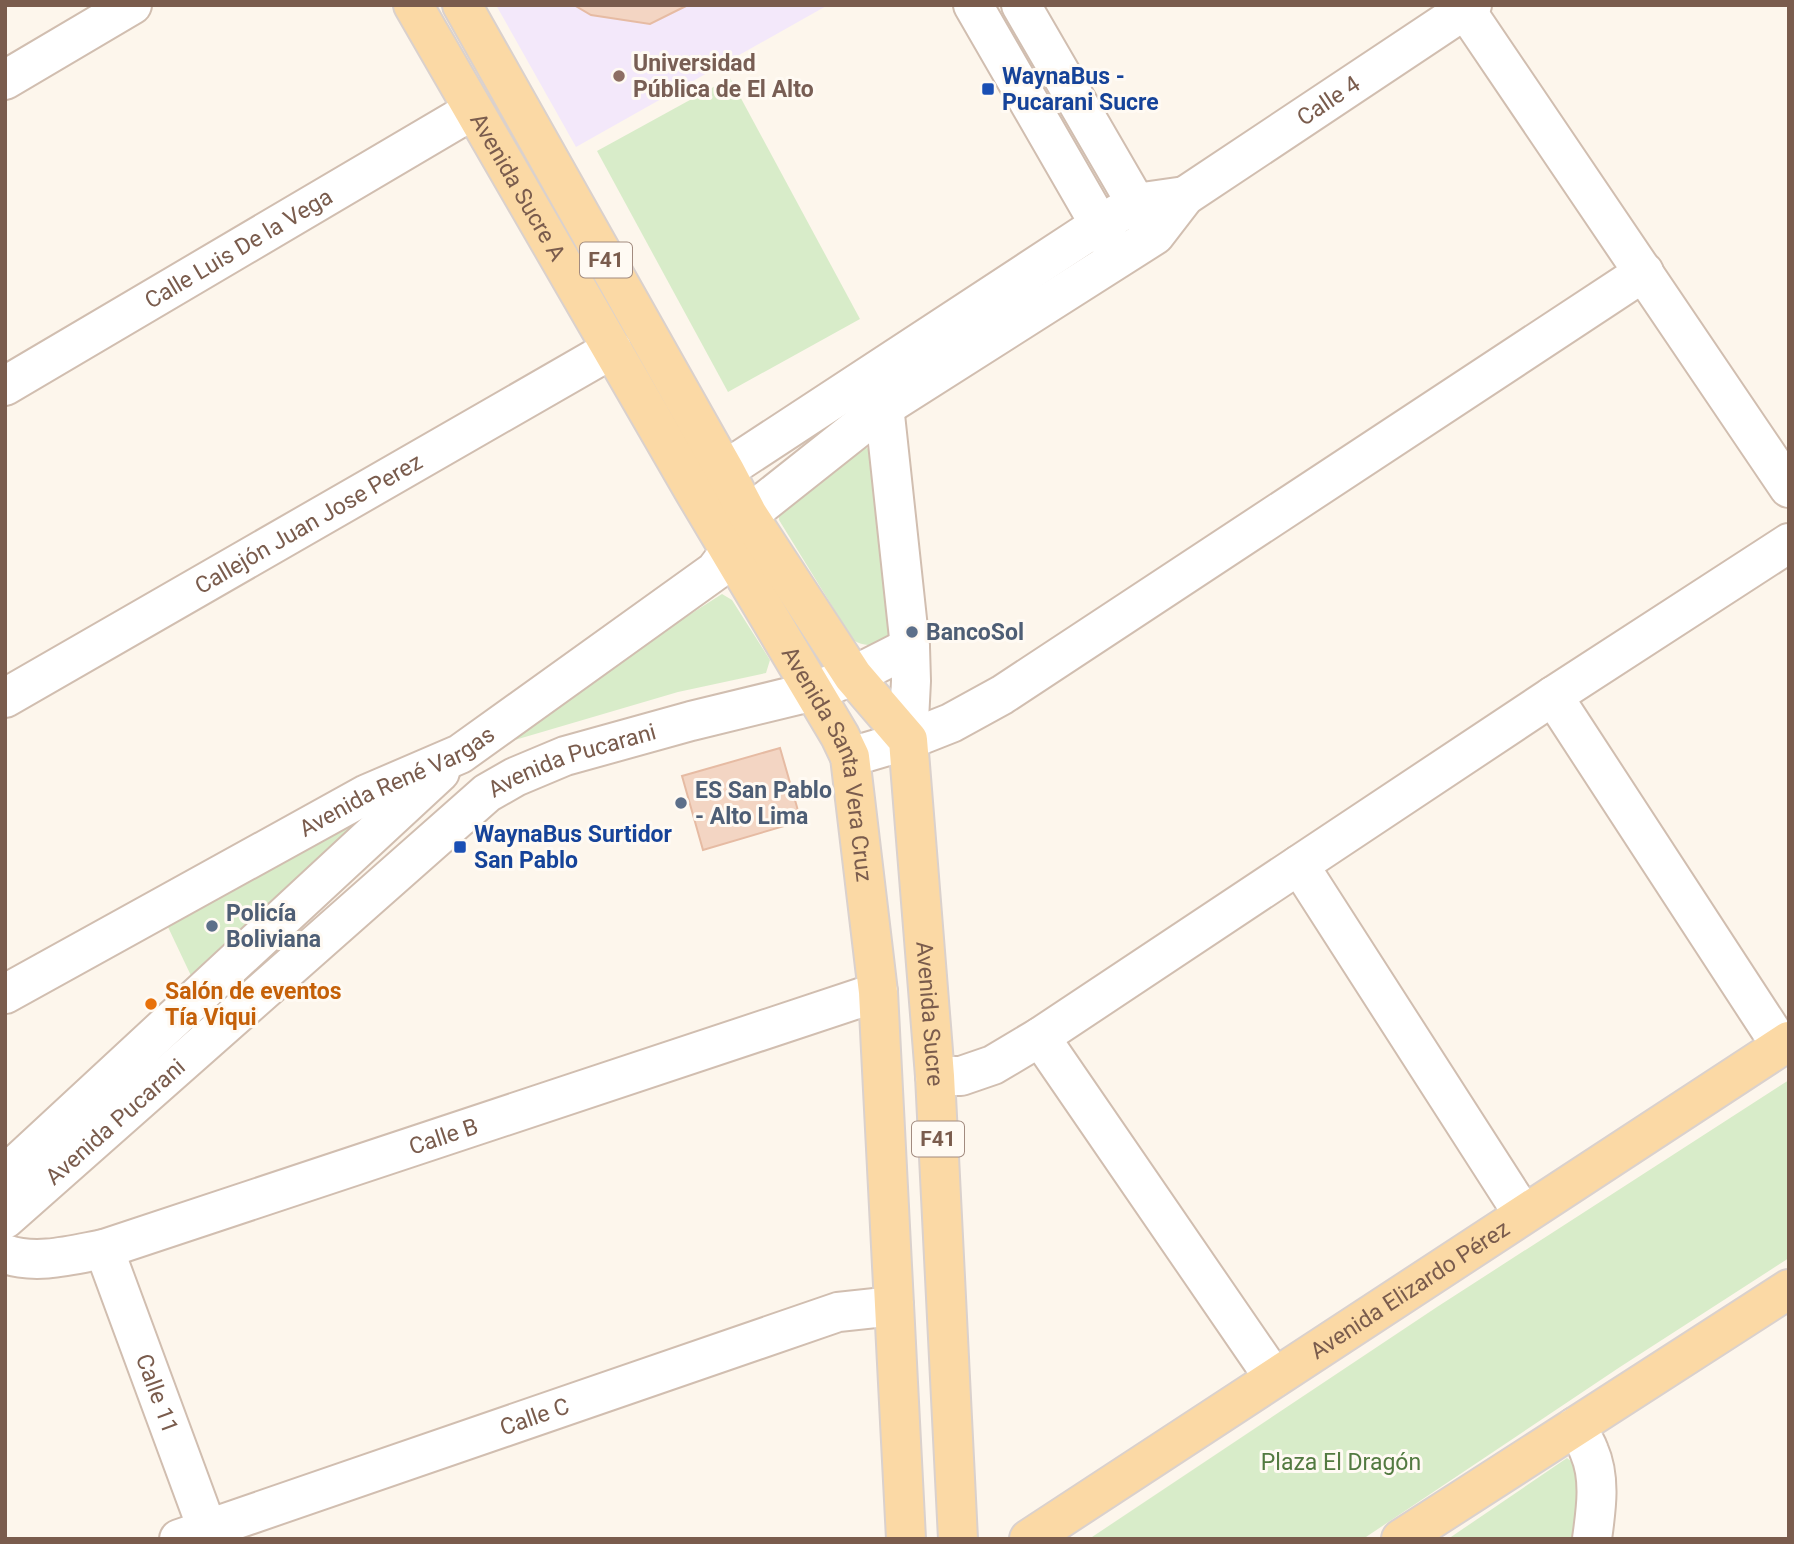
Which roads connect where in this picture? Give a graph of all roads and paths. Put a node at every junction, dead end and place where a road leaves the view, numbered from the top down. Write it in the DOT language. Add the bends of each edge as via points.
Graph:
graph roads {
  1 [pos="132,5"];
  2 [pos="413,5"];
  3 [pos="462,5"];
  4 [pos="973,5"];
  5 [pos="1021,5"];
  6 [pos="1469,7"];
  7 [pos="5,80"];
  8 [pos="473,110"];
  9 [pos="1146,219"];
  10 [pos="1099,225"];
  11 [pos="1118,257"];
  12 [pos="1644,272"];
  13 [pos="612,349"];
  14 [pos="880,368"];
  15 [pos="5,386"];
  16 [pos="883,408"];
  17 [pos="709,481"];
  18 [pos="1789,488"];
  19 [pos="748,515"];
  20 [pos="1789,543"];
  21 [pos="730,551"];
  22 [pos="910,647"];
  23 [pos="853,676"];
  24 [pos="814,691"];
  25 [pos="1553,696"];
  26 [pos="5,698"];
  27 [pos="908,740"];
  28 [pos="460,754"];
  29 [pos="850,757"];
  30 [pos="487,793"];
  31 [pos="1299,865"];
  32 [pos="878,992"];
  33 [pos="5,995"];
  34 [pos="1040,1037"];
  35 [pos="1785,1043"];
  36 [pos="935,1076"];
  37 [pos="5,1175"];
  38 [pos="1523,1214"];
  39 [pos="5,1219"];
  40 [pos="104,1249"];
  41 [pos="5,1254"];
  42 [pos="1789,1289"];
  43 [pos="894,1306"];
  44 [pos="1274,1378"];
  45 [pos="1575,1427"];
  46 [pos="199,1535"];
  47 [pos="906,1539"];
  48 [pos="958,1539"];
  49 [pos="1029,1539"];
  50 [pos="1401,1539"];
  51 [pos="1592,1539"];
  1 -- 7 [label="street"];
  2 -- 8 [label="main road, Avenida Sucre A / F41"];
  3 -- 17 [label="main road, Avenida Sucre A / F41"];
  4 -- 10 [label="street"];
  5 -- 9 [label="street"];
  6 -- 9 [label="street, Calle 4"];
  6 -- 12 [label="street"];
  8 -- 13 [label="main road, Avenida Sucre A / F41"];
  8 -- 15 [label="street, Calle Luis De la Vega"];
  9 -- 10 [label="street"];
  9 -- 11 [label="street"];
  10 -- 11 [label="street"];
  10 -- 14 [label="street"];
  11 -- 16 [label="street"];
  12 -- 18 [label="street"];
  12 -- 27 [label="street" via="1002,695"];
  13 -- 17 [label="main road, Avenida Sucre A / F41"];
  13 -- 26 [label="street, Callejón Juan Jose Perez"];
  14 -- 16 [label="street"];
  14 -- 17 [label="street"];
  16 -- 19 [label="street"];
  16 -- 22 [label="street"];
  17 -- 19 [label="main road, Avenida Sucre A / F41"];
  17 -- 21 [label="main road, Avenida Sucre A / F41"];
  19 -- 21 [label="street, Avenida René Vargas"];
  19 -- 23 [label="main road, Avenida Santa Vera Cruz / F41"];
  20 -- 25 [label="street"];
  21 -- 24 [label="main road, Avenida Santa Vera Cruz / F41"];
  21 -- 28 [label="street, Avenida René Vargas" via="715,570"];
  22 -- 23 [label="street, Avenida Pucarani"];
  22 -- 27 [label="street"];
  23 -- 24 [label="street, Avenida Pucarani"];
  23 -- 27 [label="main road, Avenida Santa Vera Cruz / F41"];
  24 -- 29 [label="main road, Avenida Santa Vera Cruz / F41"];
  24 -- 30 [label="street, Avenida Pucarani" via="565,756"];
  25 -- 31 [label="street"];
  25 -- 35 [label="street"];
  27 -- 29 [label="street"];
  27 -- 36 [label="main road, Avenida Sucre / F41"];
  28 -- 30 [label="street"];
  28 -- 33 [label="street, Avenida René Vargas" via="367,794"];
  28 -- 37 [label="street, Avenida Pucarani"];
  29 -- 32 [label="main road, Avenida Santa Vera Cruz / F41"];
  30 -- 39 [label="street, Avenida Pucarani"];
  31 -- 34 [label="street"];
  31 -- 38 [label="street"];
  32 -- 40 [label="street, Calle B"];
  32 -- 43 [label="main road, F41"];
  34 -- 36 [label="street" via="993,1065 961,1076"];
  34 -- 44 [label="street"];
  35 -- 38 [label="main road, Avenida Elizardo Pérez"];
  36 -- 48 [label="main road, Avenida Sucre / F41"];
  38 -- 44 [label="main road, Avenida Elizardo Pérez"];
  40 -- 41 [label="street, Calle B" via="52,1259"];
  40 -- 46 [label="street, Calle 11"];
  42 -- 45 [label="main road"];
  43 -- 46 [label="street, Calle C" via="838,1312"];
  43 -- 47 [label="main road, F41"];
  44 -- 49 [label="main road, Avenida Elizardo Pérez"];
  45 -- 50 [label="main road"];
  45 -- 51 [label="street" via="1589,1449 1595,1471"];
}
